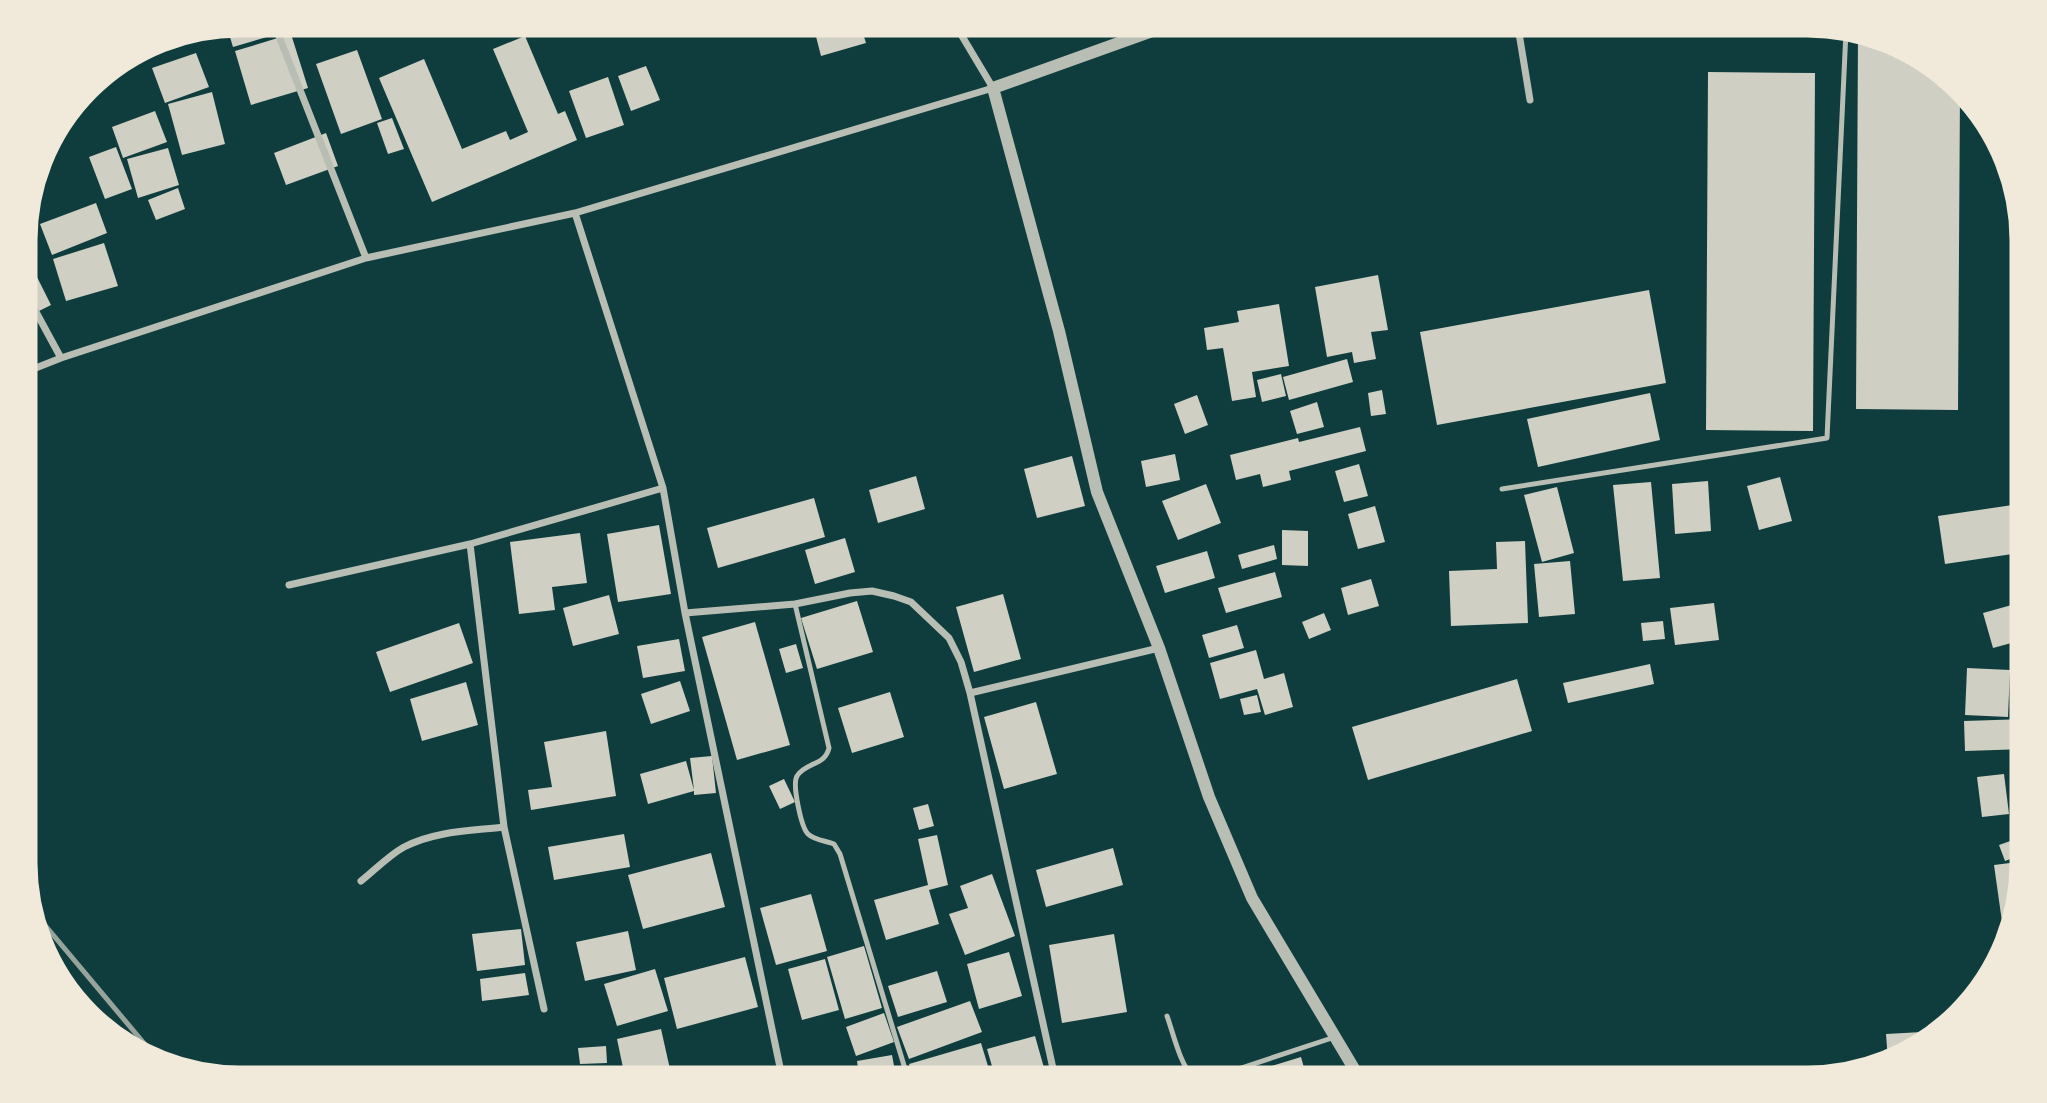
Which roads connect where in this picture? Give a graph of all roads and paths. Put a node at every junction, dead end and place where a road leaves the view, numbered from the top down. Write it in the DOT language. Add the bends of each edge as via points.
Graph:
graph roads {
  1 [pos="277,33"];
  2 [pos="960,33"];
  3 [pos="1147,33"];
  4 [pos="1519,33"];
  5 [pos="1846,37"];
  6 [pos="993,88"];
  7 [pos="1530,100"];
  8 [pos="575,213"];
  9 [pos="366,258"];
  10 [pos="34,308"];
  11 [pos="61,358"];
  12 [pos="34,369"];
  13 [pos="663,488"];
  14 [pos="1502,489"];
  15 [pos="470,544"];
  16 [pos="289,585"];
  17 [pos="795,604"];
  18 [pos="685,613"];
  19 [pos="1159,648"];
  20 [pos="970,693"];
  21 [pos="504,827"];
  22 [pos="361,881"];
  23 [pos="544,1009"];
  24 [pos="1167,1016"];
  25 [pos="1335,1037"];
  26 [pos="1053,1069"];
  27 [pos="1187,1069"];
  28 [pos="1237,1069"];
  29 [pos="1354,1069"];
  30 [pos="781,1070"];
  31 [pos="905,1070"];
  1 -- 9 [label="street"];
  2 -- 6 [label="street"];
  3 -- 6 [label="street"];
  4 -- 7 [label="street"];
  5 -- 14 [label="lane" via="1828,438"];
  6 -- 8 [label="street"];
  6 -- 19 [label="street" via="1097,492"];
  8 -- 9 [label="street"];
  8 -- 13 [label="street"];
  9 -- 11 [label="street"];
  10 -- 11 [label="street"];
  11 -- 12 [label="street"];
  13 -- 15 [label="street"];
  13 -- 18 [label="street"];
  15 -- 16 [label="street"];
  15 -- 21 [label="street"];
  17 -- 18 [label="street"];
  17 -- 20 [label="street" via="872,591 911,602 949,638"];
  17 -- 31 [label="lane" via="829,748 825,758 796,777 802,821 806,832 834,844 840,854"];
  18 -- 30 [label="street"];
  19 -- 20 [label="street"];
  19 -- 25 [label="street" via="1209,797 1252,898"];
  20 -- 26 [label="street"];
  21 -- 22 [label="street" via="422,839"];
  21 -- 23 [label="street"];
  24 -- 27 [label="lane"];
  25 -- 28 [label="lane"];
  25 -- 29 [label="street"];
}
